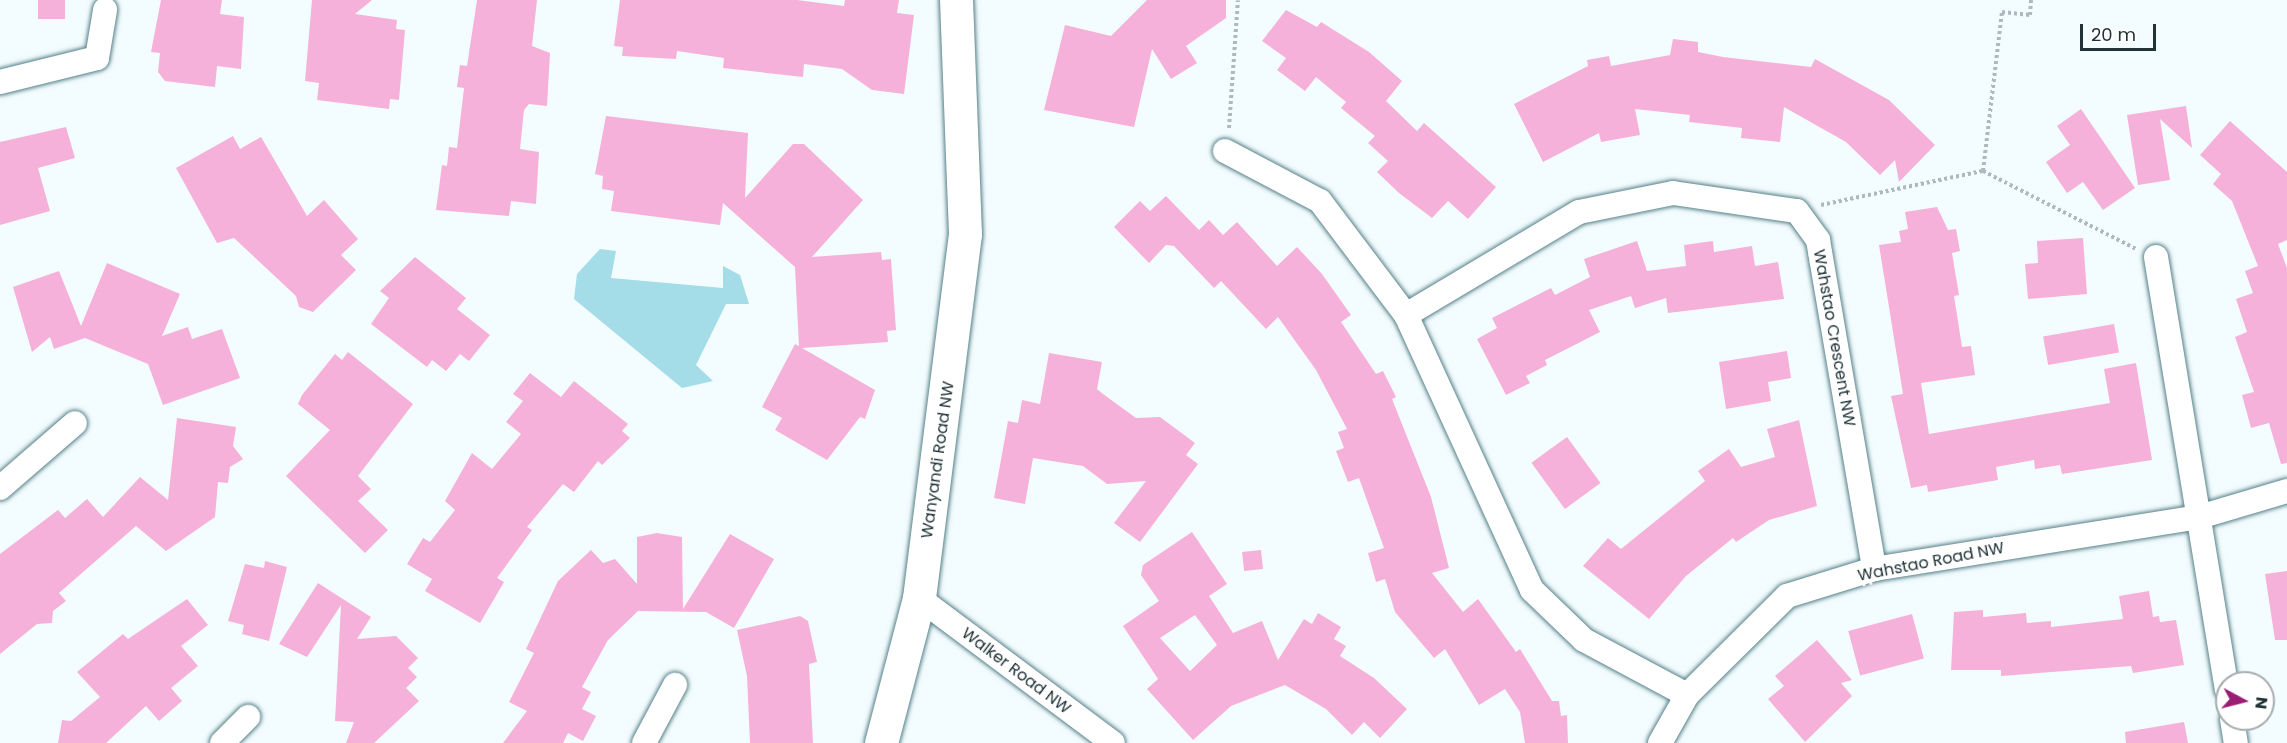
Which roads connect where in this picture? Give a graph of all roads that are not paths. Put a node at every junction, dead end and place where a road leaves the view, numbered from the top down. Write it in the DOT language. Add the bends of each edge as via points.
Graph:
graph roads {
  1 [pos="956,0"];
  2 [pos="975,0"];
  3 [pos="105,10"];
  4 [pos="0,82"];
  5 [pos="1225,151"];
  6 [pos="966,172"];
  7 [pos="2156,257"];
  8 [pos="1406,315"];
  9 [pos="75,423"];
  10 [pos="0,488"];
  11 [pos="2287,491"];
  12 [pos="2199,517"];
  13 [pos="1874,569"];
  14 [pos="919,598"];
  15 [pos="2224,671"];
  16 [pos="675,686"];
  17 [pos="1687,695"];
  18 [pos="249,717"];
  19 [pos="222,743"];
  20 [pos="644,743"];
  21 [pos="881,743"];
  22 [pos="1113,743"];
  23 [pos="1660,743"];
  1 -- 6 [label="street, Wanyandi Road NW"];
  2 -- 6 [label="street, Wanyandi Road NW" via="974,110"];
  3 -- 4 [label="street" via="97,58"];
  5 -- 8 [label="street" via="1320,201"];
  6 -- 14 [label="street, Wanyandi Road NW" via="964,245"];
  7 -- 12 [label="street"];
  8 -- 13 [label="street, Wahstao Crescent NW" via="1579,212 1673,193 1797,211 1818,240"];
  8 -- 17 [label="street" via="1532,590 1584,640"];
  9 -- 10 [label="street"];
  11 -- 12 [label="street, Wahstao Road NW"];
  12 -- 13 [label="street, Wahstao Road NW"];
  12 -- 15 [label="street"];
  13 -- 17 [label="street, Wahstao Road NW" via="1787,596"];
  14 -- 21 [label="street, Wanyandi Road NW" via="907,660"];
  14 -- 22 [label="street, Walker Road NW"];
  16 -- 20 [label="street"];
  17 -- 23 [label="street, Wahstao Road NW"];
  18 -- 19 [label="street"];
}
